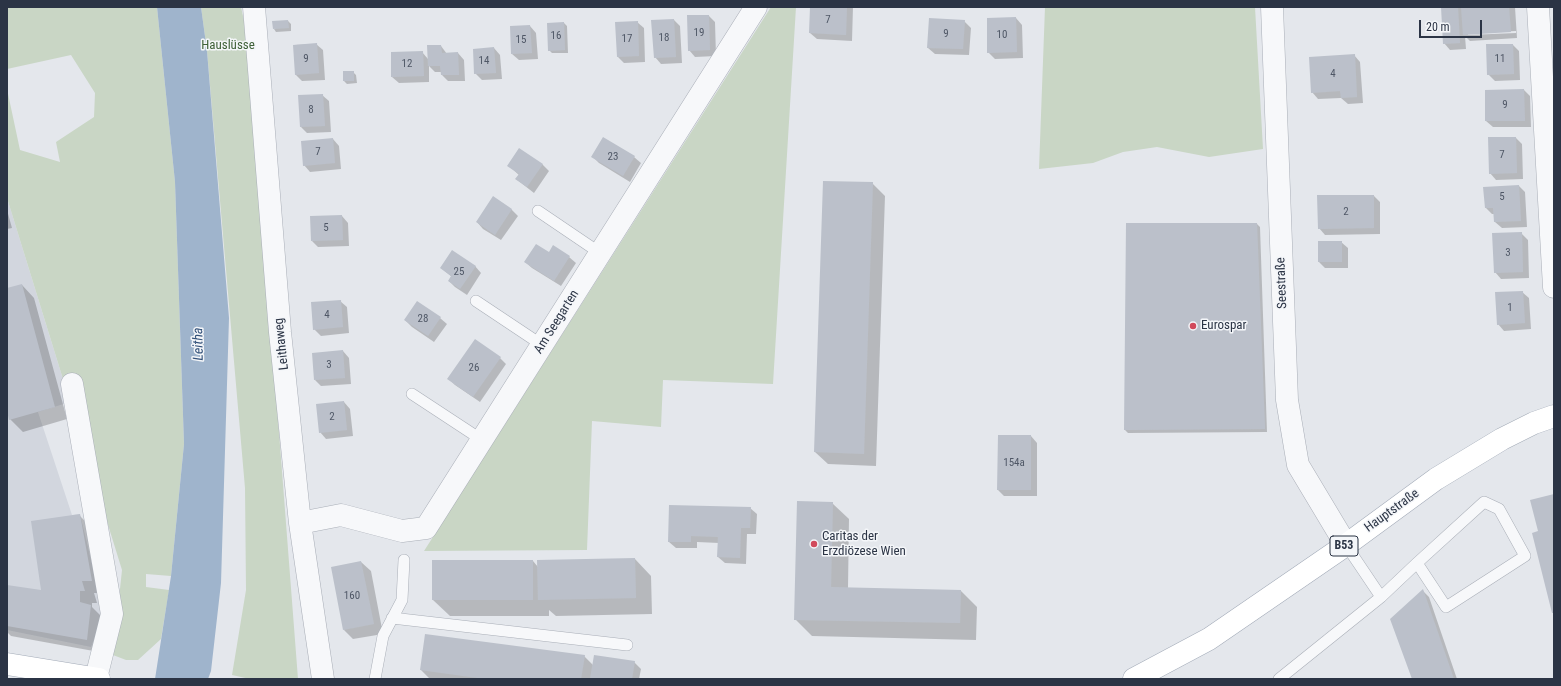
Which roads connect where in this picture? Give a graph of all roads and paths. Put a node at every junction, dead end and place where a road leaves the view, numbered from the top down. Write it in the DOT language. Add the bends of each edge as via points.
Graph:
graph roads {
  1 [pos="254,7"];
  2 [pos="756,7"];
  3 [pos="1272,7"];
  4 [pos="1538,7"];
  5 [pos="538,211"];
  6 [pos="600,253"];
  7 [pos="1554,287"];
  8 [pos="476,301"];
  9 [pos="542,345"];
  10 [pos="72,384"];
  11 [pos="412,394"];
  12 [pos="1554,416"];
  13 [pos="482,440"];
  14 [pos="300,523"];
  15 [pos="1346,545"];
  16 [pos="404,560"];
  17 [pos="1416,563"];
  18 [pos="1381,596"];
  19 [pos="392,618"];
  20 [pos="627,645"];
  21 [pos="7,664"];
  22 [pos="98,679"];
  23 [pos="323,679"];
  24 [pos="375,679"];
  25 [pos="1134,679"];
  26 [pos="1279,679"];
  1 -- 14 [label="street, Leithaweg" via="280,332"];
  2 -- 6 [label="street, Am Seegarten"];
  3 -- 15 [label="street, Seestraße" via="1287,400 1298,465"];
  4 -- 7 [label="street"];
  5 -- 6 [label="lane"];
  6 -- 9 [label="street, Am Seegarten"];
  8 -- 9 [label="lane"];
  9 -- 13 [label="street, Am Seegarten"];
  10 -- 22 [label="street" via="112,614"];
  11 -- 13 [label="lane"];
  12 -- 15 [label="main road, Hauptstraße / B53" via="1502,439 1436,479"];
  13 -- 14 [label="street, Am Seegarten" via="426,528 402,531 340,515"];
  14 -- 23 [label="street, Leithaweg"];
  15 -- 18 [label="lane"];
  15 -- 25 [label="main road, Hauptstraße / B53" via="1209,639"];
  16 -- 19 [label="lane" via="402,600"];
  17 -- 17 [label="lane" via="1484,502 1499,509 1525,556 1446,607"];
  17 -- 18 [label="lane"];
  18 -- 26 [label="lane"];
  19 -- 20 [label="lane"];
  19 -- 24 [label="lane" via="383,636"];
  21 -- 22 [label="main road"];
}
